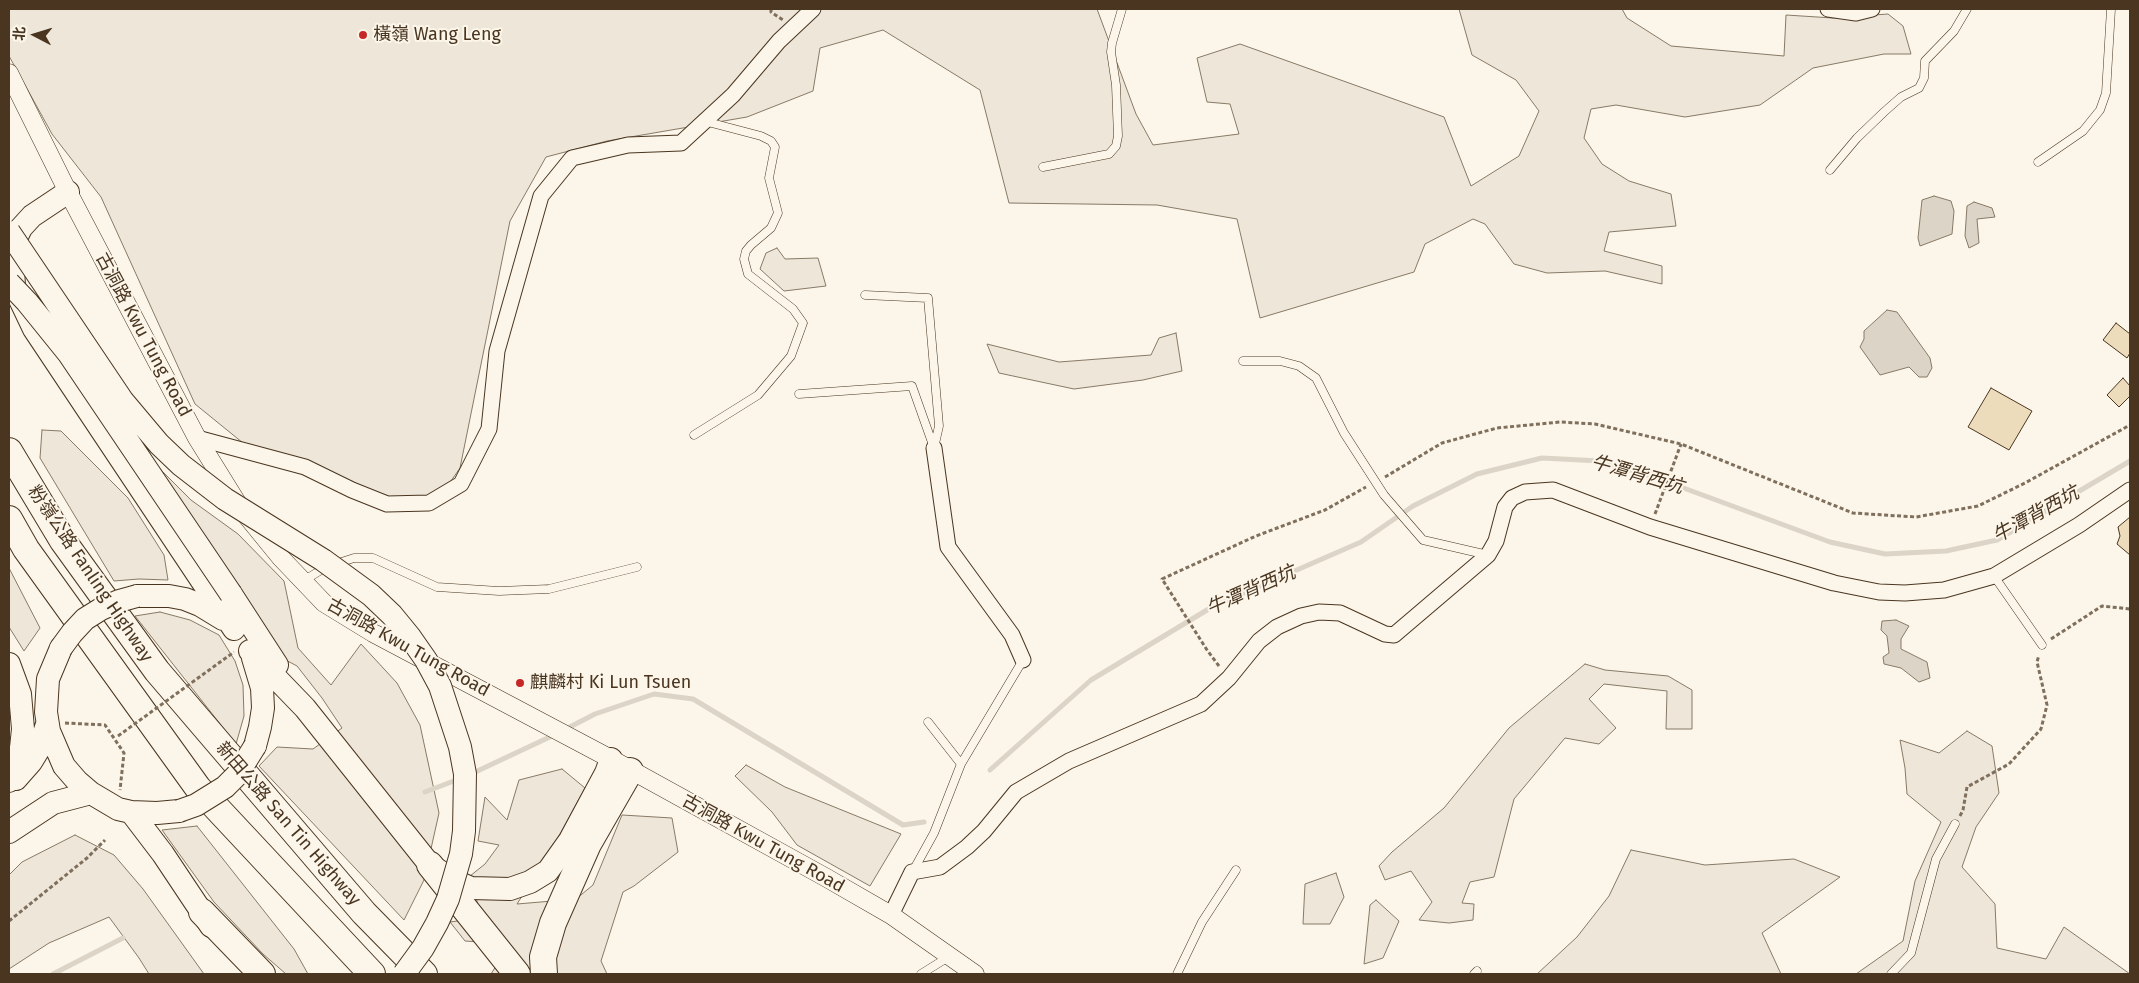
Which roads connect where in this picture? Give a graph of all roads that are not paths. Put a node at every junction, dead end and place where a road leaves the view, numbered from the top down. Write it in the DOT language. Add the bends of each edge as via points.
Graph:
graph roads {
  1 [pos="812,9"];
  2 [pos="1122,9"];
  3 [pos="1828,9"];
  4 [pos="1872,9"];
  5 [pos="1967,9"];
  6 [pos="2111,9"];
  7 [pos="9,73"];
  8 [pos="704,121"];
  9 [pos="2038,162"];
  10 [pos="1043,166"];
  11 [pos="1830,170"];
  12 [pos="68,192"];
  13 [pos="9,232"];
  14 [pos="11,283"];
  15 [pos="865,295"];
  16 [pos="1243,361"];
  17 [pos="799,394"];
  18 [pos="694,435"];
  19 [pos="197,438"];
  20 [pos="934,448"];
  21 [pos="9,451"];
  22 [pos="2130,490"];
  23 [pos="9,519"];
  24 [pos="1488,555"];
  25 [pos="637,567"];
  26 [pos="1994,576"];
  27 [pos="303,581"];
  28 [pos="234,630"];
  29 [pos="2042,645"];
  30 [pos="242,651"];
  31 [pos="9,656"];
  32 [pos="1022,660"];
  33 [pos="9,664"];
  34 [pos="157,671"];
  35 [pos="129,694"];
  36 [pos="305,708"];
  37 [pos="51,720"];
  38 [pos="928,722"];
  39 [pos="961,764"];
  40 [pos="620,765"];
  41 [pos="9,781"];
  42 [pos="9,788"];
  43 [pos="91,793"];
  44 [pos="125,804"];
  45 [pos="1955,824"];
  46 [pos="9,832"];
  47 [pos="430,865"];
  48 [pos="1236,870"];
  49 [pos="912,872"];
  50 [pos="202,912"];
  51 [pos="891,915"];
  52 [pos="950,956"];
  53 [pos="244,974"];
  54 [pos="262,974"];
  55 [pos="372,974"];
  56 [pos="404,974"];
  57 [pos="424,974"];
  58 [pos="517,974"];
  59 [pos="544,974"];
  60 [pos="921,974"];
  61 [pos="976,974"];
  62 [pos="1177,974"];
  63 [pos="1891,974"];
  1 -- 8 [label="street" via="779,41 733,95"];
  2 -- 10 [label="lane" via="1111,52 1116,85 1116,146 1109,154"];
  3 -- 4 [label="street" via="1856,13"];
  5 -- 11 [label="lane" via="1954,31 1925,61 1924,78 1919,88 1901,97 1884,112"];
  6 -- 9 [label="lane" via="2106,92 2100,110 2084,131"];
  7 -- 12 [label="street, 古洞路 Kwu Tung Road"];
  8 -- 18 [label="lane" via="760,136 775,147 769,178 778,213 771,228 746,251 744,260 748,274 793,309 803,323 791,356 758,395"];
  8 -- 19 [label="street" via="681,142 628,145 572,158 541,196 497,351 489,429 462,484 429,503 386,504 305,467"];
  12 -- 14 [label="main road" via="20,228 12,247"];
  12 -- 19 [label="street, 古洞路 Kwu Tung Road"];
  13 -- 56 [label="main road, bridge" via="122,400 160,444 225,499 371,594 410,637 440,686 460,747 465,774 464,831 448,899 423,948"];
  14 -- 28 [label="main road" via="34,329"];
  14 -- 36 [label="main road, bridge" via="69,354"];
  15 -- 20 [label="lane" via="928,298 939,426"];
  16 -- 24 [label="lane" via="1280,361 1299,366 1316,378 1344,433 1384,495 1424,540"];
  17 -- 20 [label="lane" via="912,386"];
  19 -- 27 [label="street, 古洞路 Kwu Tung Road" via="241,509"];
  20 -- 32 [label="street" via="948,547 1012,635"];
  21 -- 34 [label="highway, 粉嶺公路 Fanling Highway" via="63,541"];
  22 -- 26 [label="street"];
  23 -- 35 [label="highway, 粉嶺公路 Fanling Highway" via="26,550"];
  24 -- 26 [label="street" via="1496,541 1504,507 1512,498 1525,492 1553,490 1650,527 1843,585 1905,593 1944,590"];
  24 -- 49 [label="street" via="1394,635 1384,634 1340,613 1319,612 1277,627 1201,704 1069,761 1016,792 984,832 940,867"];
  25 -- 27 [label="lane" via="549,590 499,591 437,587 373,558 354,558 326,567"];
  26 -- 29 [label="lane"];
  27 -- 40 [label="street, 古洞路 Kwu Tung Road" via="324,603 373,633"];
  28 -- 30 [label="main road"];
  28 -- 37 [label="main road, bridge" via="218,615 185,599 169,596 137,596 101,609 85,619 61,648 48,679"];
  30 -- 36 [label="main road"];
  30 -- 44 [label="main road, bridge" via="258,669 263,708 254,746 237,775 225,788 196,805 180,810 156,813"];
  31 -- 37 [label="main road"];
  32 -- 39 [label="lane"];
  33 -- 41 [label="main road" via="20,694 23,729 21,748"];
  34 -- 57 [label="highway, 新田公路 San Tin Highway" via="364,913"];
  35 -- 55 [label="highway, 新田公路 San Tin Highway" via="198,788"];
  36 -- 47 [label="main road"];
  37 -- 42 [label="main road" via="31,762"];
  37 -- 43 [label="main road" via="55,749 64,766"];
  38 -- 39 [label="lane"];
  39 -- 49 [label="lane" via="934,833"];
  40 -- 47 [label="main road" via="606,773 570,840 548,871 530,882 510,889 471,888"];
  40 -- 51 [label="street, 古洞路 Kwu Tung Road"];
  40 -- 59 [label="highway" via="553,923 543,958"];
  43 -- 44 [label="main road" via="118,809"];
  43 -- 46 [label="main road" via="53,803"];
  44 -- 50 [label="main road"];
  45 -- 63 [label="lane" via="1936,859 1911,953"];
  47 -- 58 [label="highway"];
  48 -- 62 [label="lane" via="1202,922"];
  49 -- 51 [label="street"];
  50 -- 53 [label="main road"];
  50 -- 54 [label="highway"];
  51 -- 52 [label="street, 古洞路 Kwu Tung Road"];
  52 -- 60 [label="lane"];
  52 -- 61 [label="street, 古洞路 Kwu Tung Road"];
}
